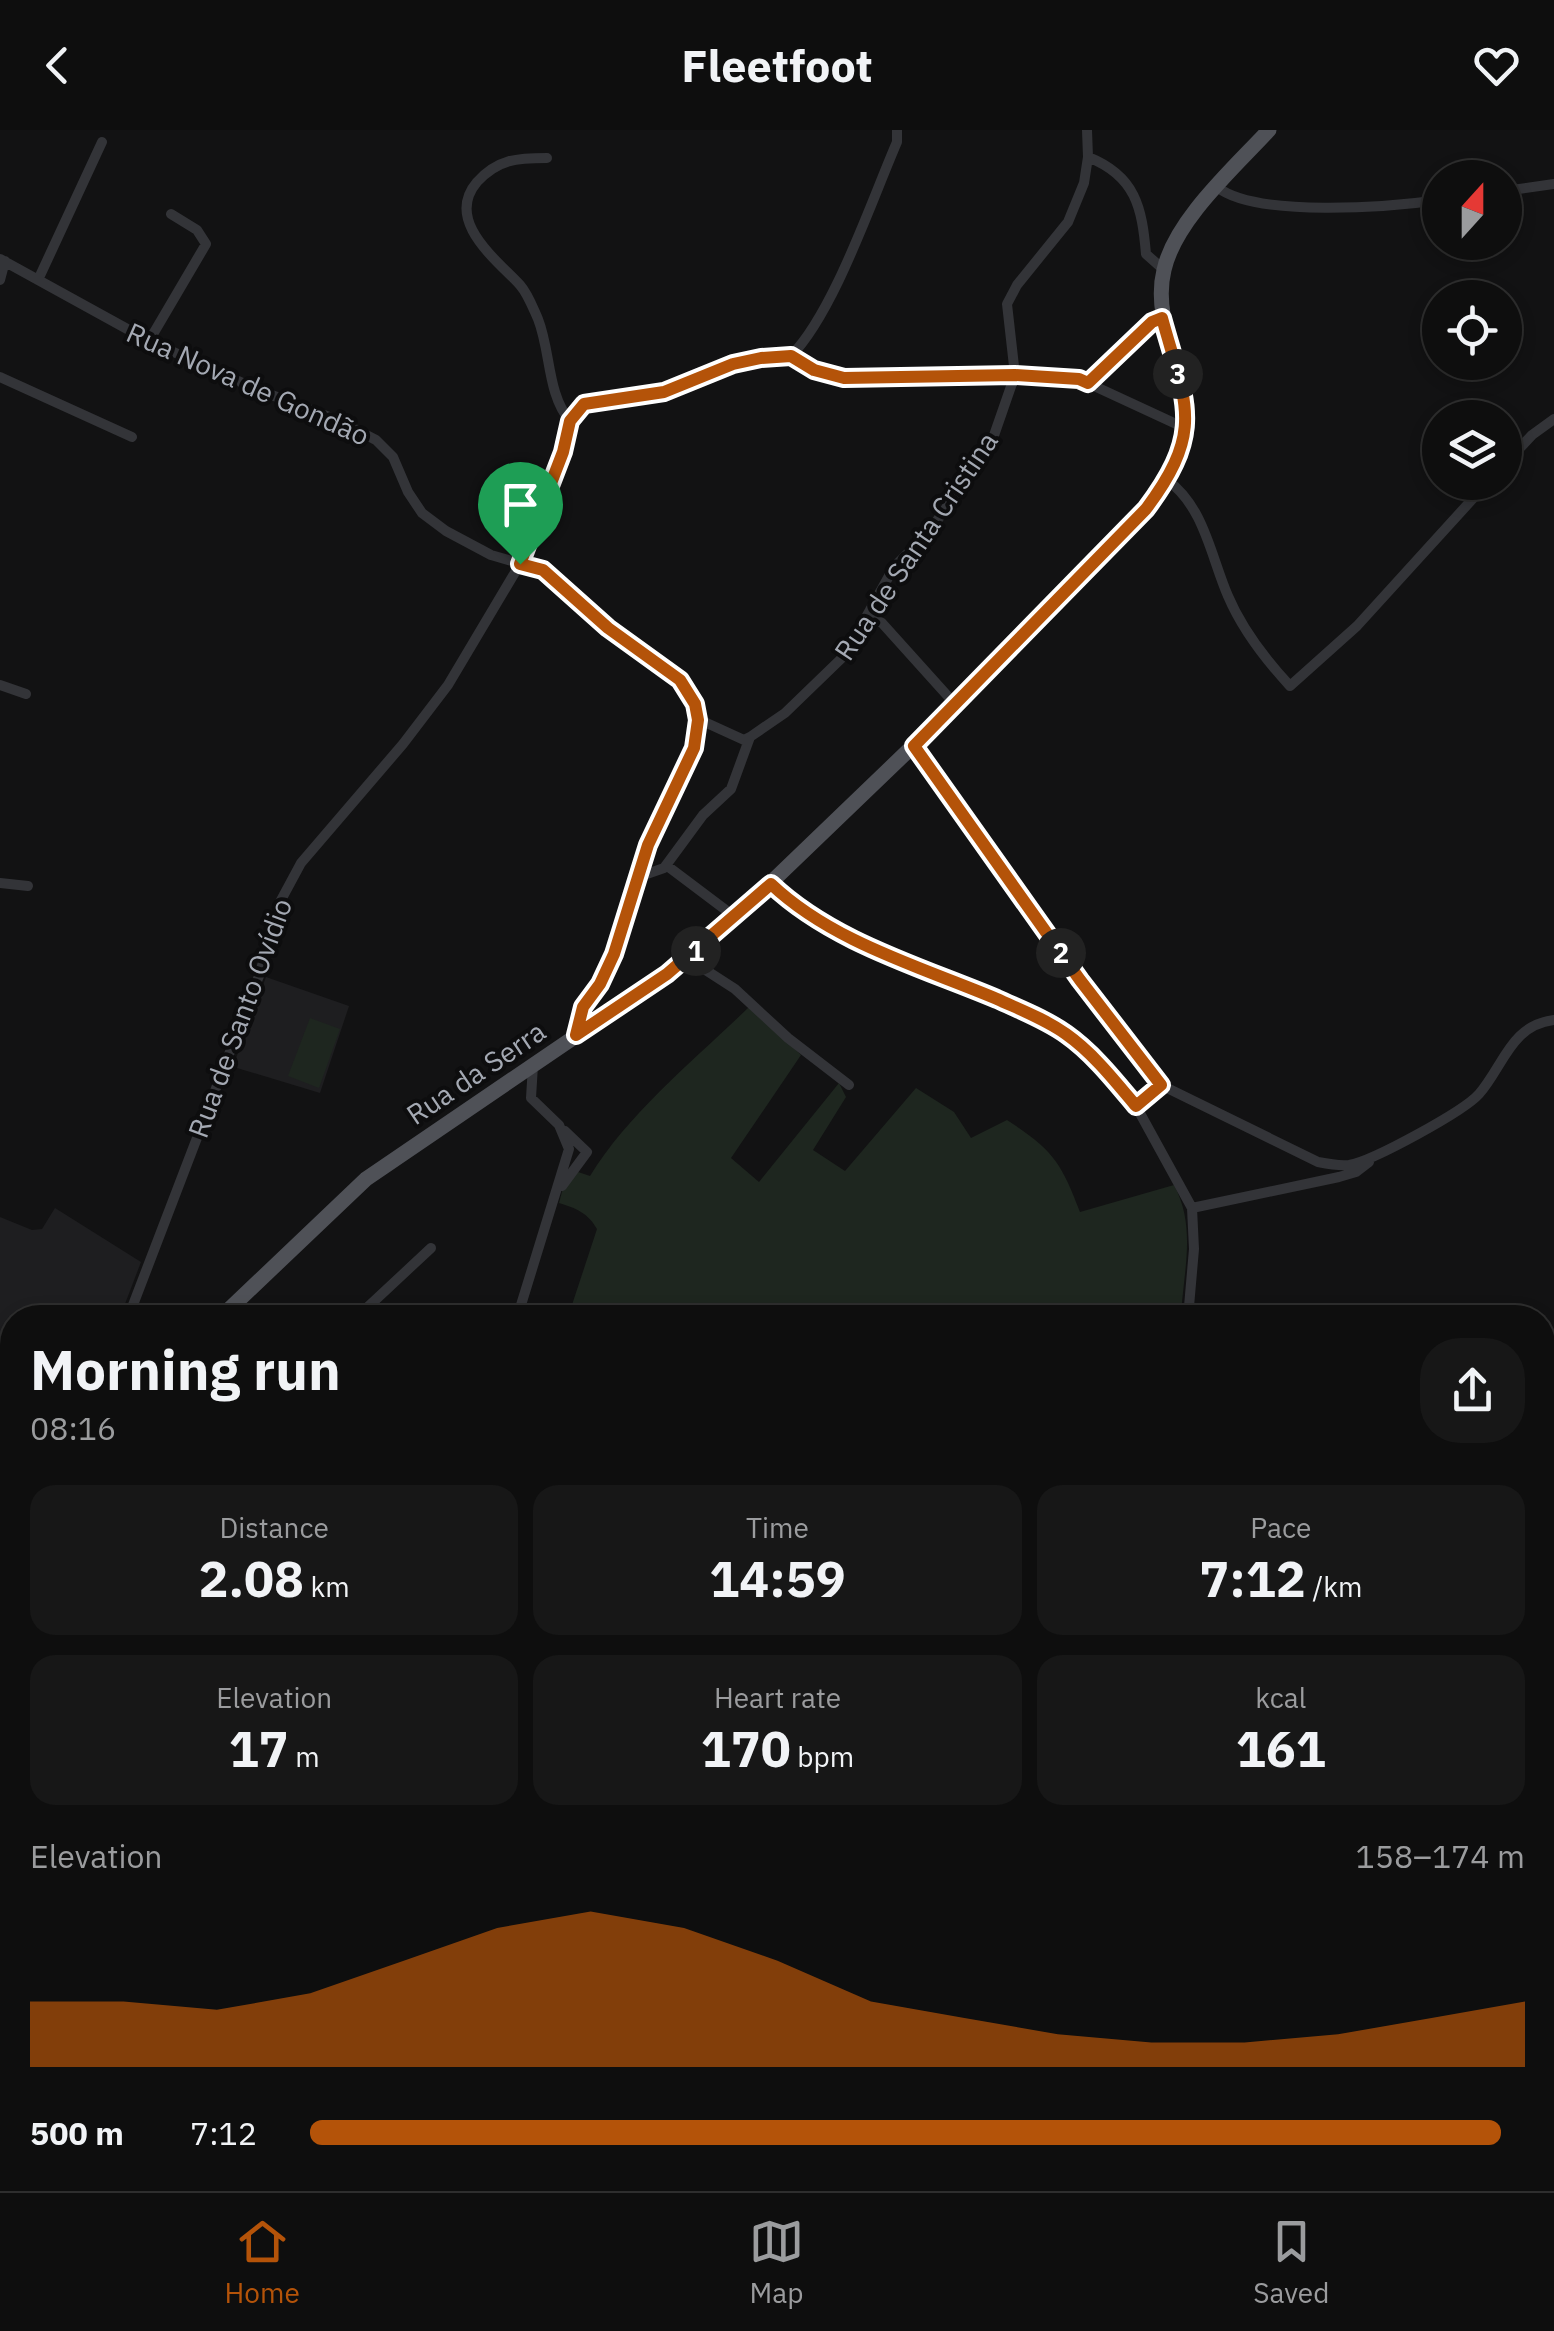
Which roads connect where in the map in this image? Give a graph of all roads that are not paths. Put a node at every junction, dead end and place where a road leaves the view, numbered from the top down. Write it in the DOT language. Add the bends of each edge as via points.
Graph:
graph roads {
  1 [pos="897,130"];
  2 [pos="1087,130"];
  3 [pos="1269,130"];
  4 [pos="102,142"];
  5 [pos="1088,157"];
  6 [pos="547,158"];
  7 [pos="1554,184"];
  8 [pos="1217,187"];
  9 [pos="1522,189"];
  10 [pos="1422,202"];
  11 [pos="171,214"];
  12 [pos="2,260"];
  13 [pos="1164,270"];
  14 [pos="0,280"];
  15 [pos="38,280"];
  16 [pos="1162,318"];
  17 [pos="150,341"];
  18 [pos="791,356"];
  19 [pos="1015,375"];
  20 [pos="0,377"];
  21 [pos="1088,383"];
  22 [pos="1554,419"];
  23 [pos="570,421"];
  24 [pos="1187,429"];
  25 [pos="132,437"];
  26 [pos="1522,446"];
  27 [pos="1168,480"];
  28 [pos="1472,500"];
  29 [pos="520,564"];
  30 [pos="868,616"];
  31 [pos="0,684"];
  32 [pos="26,694"];
  33 [pos="954,703"];
  34 [pos="698,720"];
  35 [pos="750,737"];
  36 [pos="914,746"];
  37 [pos="666,866"];
  38 [pos="641,876"];
  39 [pos="0,883"];
  40 [pos="771,884"];
  41 [pos="28,886"];
  42 [pos="735,917"];
  43 [pos="687,958"];
  44 [pos="1554,1020"];
  45 [pos="576,1035"];
  46 [pos="533,1064"];
  47 [pos="849,1085"];
  48 [pos="1161,1085"];
  49 [pos="1136,1106"];
  50 [pos="559,1124"];
  51 [pos="1373,1158"];
  52 [pos="558,1190"];
  53 [pos="1192,1208"];
  54 [pos="430,1248"];
  55 [pos="133,1305"];
  56 [pos="240,1305"];
  57 [pos="370,1305"];
  58 [pos="521,1305"];
  59 [pos="1189,1305"];
  1 -- 18 [label="street" via="853,246 806,341"];
  2 -- 5 [label="street"];
  3 -- 8 [label="main road, Rua da Serra"];
  4 -- 15 [label="street"];
  5 -- 13 [label="street" via="1126,182 1142,210 1146,254"];
  5 -- 19 [label="street" via="1068,222 1007,304"];
  6 -- 23 [label="street" via="498,163 473,188 469,217 479,244 524,289 558,407"];
  7 -- 9 [label="street"];
  8 -- 10 [label="street" via="1273,206"];
  8 -- 13 [label="main road, Rua da Serra"];
  11 -- 17 [label="street" via="206,244"];
  12 -- 14 [label="street"];
  12 -- 15 [label="street, Rua Nova de Gondão"];
  13 -- 16 [label="main road, Rua da Serra"];
  15 -- 17 [label="street, Rua Nova de Gondão"];
  16 -- 21 [label="street"];
  16 -- 24 [label="main road, Rua da Serra"];
  17 -- 29 [label="street, Rua Nova de Gondão" via="376,440 393,457 422,512 476,547"];
  18 -- 19 [label="street" via="844,378"];
  18 -- 23 [label="street" via="733,364 664,392 584,404"];
  19 -- 21 [label="street"];
  19 -- 30 [label="street, Rua de Santa Cristina" via="991,444 929,532 894,568"];
  20 -- 25 [label="street"];
  21 -- 24 [label="street"];
  22 -- 26 [label="street"];
  23 -- 29 [label="street, Rua de Santo Ovídio"];
  24 -- 27 [label="main road, Rua da Serra"];
  27 -- 28 [label="street" via="1185,492 1228,598 1290,686 1357,626"];
  27 -- 33 [label="main road, Rua da Serra"];
  29 -- 34 [label="street, Rua Nova de Gondão" via="543,570 680,680"];
  29 -- 55 [label="street, Rua de Santo Ovídio" via="448,685 301,863 287,889"];
  30 -- 33 [label="street" via="882,622"];
  30 -- 35 [label="street, Rua de Santa Cristina" via="845,655"];
  31 -- 32 [label="street"];
  33 -- 36 [label="main road, Rua da Serra"];
  34 -- 35 [label="street"];
  34 -- 38 [label="street" via="694,748 648,845"];
  35 -- 37 [label="street" via="731,789"];
  36 -- 40 [label="main road, Rua da Serra"];
  36 -- 48 [label="street"];
  37 -- 38 [label="street"];
  37 -- 42 [label="street"];
  38 -- 45 [label="street"];
  39 -- 41 [label="street"];
  40 -- 42 [label="main road, Rua da Serra"];
  40 -- 49 [label="street" via="796,908 884,953 1067,1034"];
  42 -- 43 [label="main road, Rua da Serra"];
  43 -- 45 [label="main road, Rua da Serra"];
  43 -- 47 [label="street" via="735,989"];
  44 -- 51 [label="street" via="1517,1035 1476,1098"];
  45 -- 46 [label="main road, Rua da Serra"];
  46 -- 50 [label="street" via="531,1098"];
  46 -- 56 [label="main road, Rua da Serra" via="366,1179"];
  48 -- 49 [label="street"];
  48 -- 51 [label="street" via="1318,1162 1346,1166"];
  49 -- 53 [label="street"];
  50 -- 52 [label="street" via="569,1149"];
  50 -- 52 [label="street" via="587,1152"];
  51 -- 53 [label="street" via="1338,1177"];
  52 -- 58 [label="street"];
  53 -- 59 [label="street"];
  54 -- 57 [label="street"];
}
